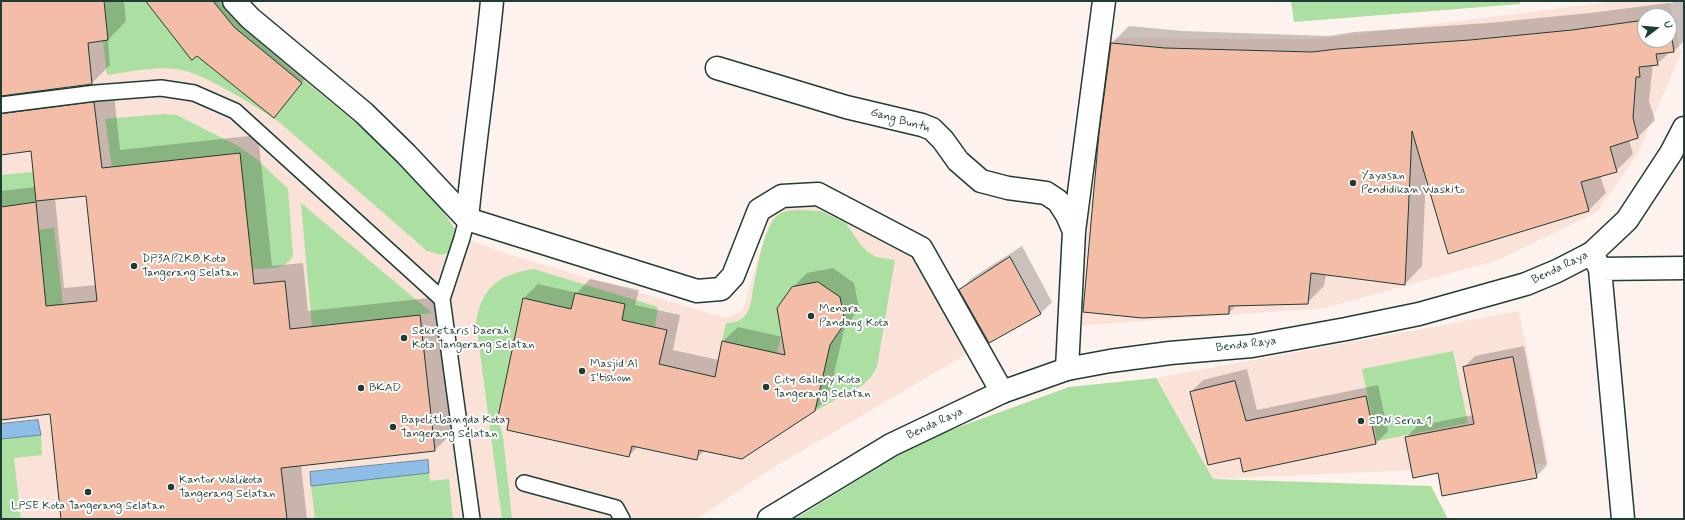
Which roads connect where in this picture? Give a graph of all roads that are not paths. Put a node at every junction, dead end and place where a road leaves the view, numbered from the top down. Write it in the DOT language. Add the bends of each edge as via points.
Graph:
graph roads {
  1 [pos="234,1"];
  2 [pos="492,1"];
  3 [pos="1104,1"];
  4 [pos="717,68"];
  5 [pos="1,105"];
  6 [pos="1684,130"];
  7 [pos="467,220"];
  8 [pos="1074,231"];
  9 [pos="1596,261"];
  10 [pos="1684,268"];
  11 [pos="442,299"];
  12 [pos="1067,369"];
  13 [pos="1002,392"];
  14 [pos="524,482"];
  15 [pos="472,519"];
  16 [pos="622,519"];
  17 [pos="769,519"];
  18 [pos="1623,519"];
  1 -- 7 [label="street" via="250,18 364,113"];
  2 -- 7 [label="street"];
  3 -- 8 [label="street"];
  4 -- 8 [label="street, Gang Buntu" via="846,107 932,129 958,161 981,181 1046,193 1058,201"];
  5 -- 11 [label="lane" via="161,88 194,93 235,111"];
  6 -- 9 [label="street, Benda Raya" via="1627,220"];
  7 -- 11 [label="lane"];
  7 -- 13 [label="street" via="697,291 721,289 733,276 759,210 782,196 818,194 921,248"];
  8 -- 12 [label="street"];
  9 -- 10 [label="street"];
  9 -- 12 [label="street, Benda Raya" via="1419,314 1252,346 1163,354"];
  9 -- 18 [label="street"];
  11 -- 15 [label="lane"];
  12 -- 13 [label="street, Benda Raya"];
  13 -- 17 [label="street, Benda Raya" via="891,445"];
  14 -- 16 [label="lane" via="616,508"];
}
